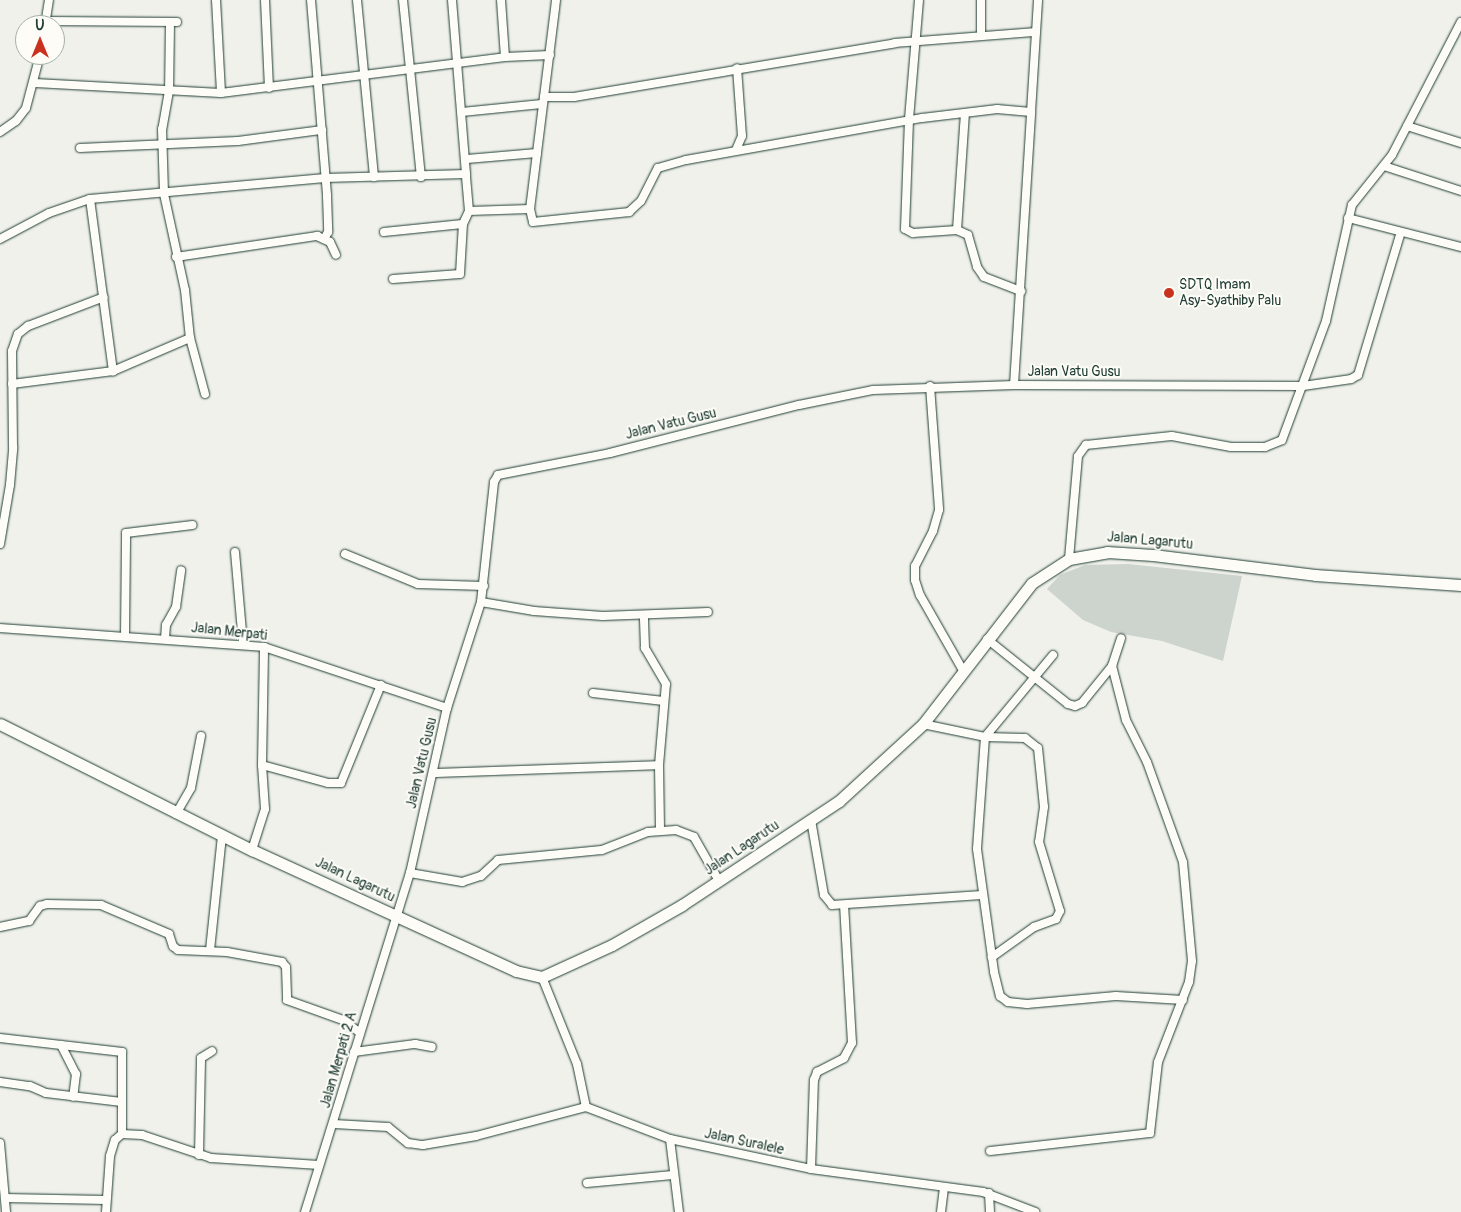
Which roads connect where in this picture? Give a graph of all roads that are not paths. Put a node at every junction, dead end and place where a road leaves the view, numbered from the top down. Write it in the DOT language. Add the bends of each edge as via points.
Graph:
graph roads {
  1 [pos="49,0"];
  2 [pos="216,0"];
  3 [pos="265,0"];
  4 [pos="311,0"];
  5 [pos="357,0"];
  6 [pos="403,0"];
  7 [pos="452,0"];
  8 [pos="500,0"];
  9 [pos="556,0"];
  10 [pos="919,0"];
  11 [pos="981,0"];
  12 [pos="1038,0"];
  13 [pos="46,15"];
  14 [pos="1461,22"];
  15 [pos="65,23"];
  16 [pos="1036,32"];
  17 [pos="981,35"];
  18 [pos="915,40"];
  19 [pos="550,55"];
  20 [pos="505,57"];
  21 [pos="457,63"];
  22 [pos="38,65"];
  23 [pos="737,68"];
  24 [pos="411,69"];
  25 [pos="364,76"];
  26 [pos="34,83"];
  27 [pos="316,83"];
  28 [pos="269,88"];
  29 [pos="169,91"];
  30 [pos="221,93"];
  31 [pos="543,101"];
  32 [pos="462,112"];
  33 [pos="1030,112"];
  34 [pos="964,113"];
  35 [pos="908,120"];
  36 [pos="1407,126"];
  37 [pos="322,130"];
  38 [pos="0,132"];
  39 [pos="1461,143"];
  40 [pos="162,146"];
  41 [pos="80,148"];
  42 [pos="736,150"];
  43 [pos="537,153"];
  44 [pos="467,159"];
  45 [pos="1384,166"];
  46 [pos="466,174"];
  47 [pos="374,177"];
  48 [pos="421,177"];
  49 [pos="325,178"];
  50 [pos="1461,190"];
  51 [pos="164,194"];
  52 [pos="90,199"];
  53 [pos="530,209"];
  54 [pos="468,211"];
  55 [pos="1348,218"];
  56 [pos="463,224"];
  57 [pos="957,230"];
  58 [pos="384,232"];
  59 [pos="1401,232"];
  60 [pos="0,239"];
  61 [pos="324,239"];
  62 [pos="1461,248"];
  63 [pos="336,255"];
  64 [pos="176,257"];
  65 [pos="393,279"];
  66 [pos="1021,291"];
  67 [pos="104,297"];
  68 [pos="190,338"];
  69 [pos="113,371"];
  70 [pos="12,384"];
  71 [pos="1014,385"];
  72 [pos="930,386"];
  73 [pos="1303,386"];
  74 [pos="205,394"];
  75 [pos="193,524"];
  76 [pos="0,544"];
  77 [pos="235,552"];
  78 [pos="345,554"];
  79 [pos="1069,559"];
  80 [pos="181,570"];
  81 [pos="1461,585"];
  82 [pos="484,586"];
  83 [pos="481,602"];
  84 [pos="708,612"];
  85 [pos="644,615"];
  86 [pos="0,628"];
  87 [pos="125,636"];
  88 [pos="1121,638"];
  89 [pos="165,639"];
  90 [pos="987,639"];
  91 [pos="243,644"];
  92 [pos="264,647"];
  93 [pos="1053,655"];
  94 [pos="1112,666"];
  95 [pos="964,672"];
  96 [pos="1034,677"];
  97 [pos="381,685"];
  98 [pos="593,693"];
  99 [pos="664,701"];
  100 [pos="447,708"];
  101 [pos="0,724"];
  102 [pos="923,724"];
  103 [pos="201,736"];
  104 [pos="986,737"];
  105 [pos="659,764"];
  106 [pos="262,765"];
  107 [pos="433,773"];
  108 [pos="176,814"];
  109 [pos="811,820"];
  110 [pos="660,830"];
  111 [pos="222,835"];
  112 [pos="252,850"];
  113 [pos="410,873"];
  114 [pos="719,881"];
  115 [pos="982,894"];
  116 [pos="844,905"];
  117 [pos="396,915"];
  118 [pos="0,927"];
  119 [pos="210,950"];
  120 [pos="992,957"];
  121 [pos="542,977"];
  122 [pos="1184,1000"];
  123 [pos="360,1033"];
  124 [pos="0,1038"];
  125 [pos="60,1045"];
  126 [pos="432,1047"];
  127 [pos="212,1051"];
  128 [pos="354,1052"];
  129 [pos="0,1082"];
  130 [pos="73,1097"];
  131 [pos="121,1102"];
  132 [pos="586,1107"];
  133 [pos="334,1124"];
  134 [pos="122,1134"];
  135 [pos="670,1139"];
  136 [pos="0,1143"];
  137 [pos="990,1151"];
  138 [pos="199,1155"];
  139 [pos="319,1165"];
  140 [pos="811,1169"];
  141 [pos="673,1175"];
  142 [pos="1,1179"];
  143 [pos="588,1183"];
  144 [pos="944,1187"];
  145 [pos="989,1193"];
  146 [pos="5,1198"];
  147 [pos="106,1200"];
  148 [pos="6,1212"];
  149 [pos="106,1212"];
  150 [pos="306,1212"];
  151 [pos="679,1212"];
  152 [pos="941,1212"];
  153 [pos="990,1212"];
  154 [pos="1035,1212"];
  1 -- 13 [label="street"];
  2 -- 30 [label="street"];
  3 -- 28 [label="street"];
  4 -- 27 [label="street"];
  5 -- 25 [label="street"];
  6 -- 24 [label="street"];
  7 -- 21 [label="street"];
  8 -- 20 [label="street"];
  9 -- 19 [label="street"];
  10 -- 18 [label="street"];
  11 -- 17 [label="street"];
  12 -- 16 [label="street"];
  14 -- 36 [label="street"];
  15 -- 29 [label="street" via="174,22"];
  16 -- 17 [label="street"];
  16 -- 33 [label="street"];
  17 -- 18 [label="street"];
  18 -- 23 [label="street"];
  18 -- 35 [label="street"];
  19 -- 20 [label="street"];
  19 -- 31 [label="street"];
  20 -- 21 [label="street"];
  21 -- 24 [label="street"];
  21 -- 32 [label="street"];
  22 -- 26 [label="street"];
  23 -- 31 [label="street"];
  23 -- 42 [label="street" via="742,136"];
  24 -- 25 [label="street"];
  24 -- 48 [label="street"];
  25 -- 27 [label="street"];
  25 -- 47 [label="street"];
  26 -- 29 [label="street"];
  26 -- 38 [label="street" via="24,113"];
  27 -- 28 [label="street"];
  27 -- 37 [label="street"];
  28 -- 30 [label="street"];
  29 -- 30 [label="street"];
  29 -- 40 [label="street" via="163,111"];
  31 -- 32 [label="street"];
  31 -- 43 [label="street"];
  32 -- 44 [label="street"];
  33 -- 34 [label="street" via="997,109"];
  33 -- 66 [label="street"];
  34 -- 35 [label="street"];
  34 -- 57 [label="street"];
  35 -- 42 [label="street"];
  35 -- 57 [label="street" via="905,229 914,233"];
  36 -- 39 [label="street"];
  36 -- 45 [label="street"];
  37 -- 40 [label="street"];
  37 -- 49 [label="street"];
  40 -- 41 [label="street"];
  40 -- 51 [label="street"];
  42 -- 53 [label="street" via="658,168 641,201 629,212 533,222"];
  43 -- 44 [label="street"];
  43 -- 53 [label="street"];
  44 -- 46 [label="street"];
  45 -- 50 [label="street"];
  45 -- 55 [label="street" via="1359,193"];
  46 -- 48 [label="street"];
  46 -- 54 [label="street"];
  47 -- 48 [label="street"];
  47 -- 49 [label="street"];
  49 -- 51 [label="street"];
  49 -- 61 [label="street" via="328,232"];
  51 -- 52 [label="street"];
  51 -- 64 [label="street"];
  52 -- 60 [label="street" via="49,213"];
  52 -- 67 [label="street"];
  53 -- 54 [label="street"];
  54 -- 56 [label="street"];
  55 -- 59 [label="street"];
  55 -- 73 [label="street" via="1326,321"];
  56 -- 58 [label="street"];
  56 -- 65 [label="street" via="460,274"];
  57 -- 66 [label="street" via="968,235 977,267 984,277"];
  59 -- 62 [label="street"];
  59 -- 73 [label="street, Jalan Vatu Gusu" via="1358,375 1351,379"];
  61 -- 63 [label="street" via="330,242"];
  61 -- 64 [label="street" via="317,236"];
  64 -- 68 [label="street" via="185,290"];
  66 -- 71 [label="street"];
  67 -- 69 [label="street"];
  67 -- 70 [label="street" via="28,326 18,334 12,351"];
  68 -- 69 [label="street"];
  68 -- 74 [label="street"];
  69 -- 70 [label="street"];
  70 -- 76 [label="street" via="13,448"];
  71 -- 72 [label="street, Jalan Vatu Gusu"];
  71 -- 73 [label="street, Jalan Vatu Gusu"];
  72 -- 82 [label="street, Jalan Vatu Gusu" via="850,393 610,453 498,475 494,482"];
  72 -- 95 [label="street" via="939,510 933,531 915,566 915,580 920,595"];
  73 -- 79 [label="street" via="1288,431 1282,440 1270,446 1231,447 1172,436 1101,442 1082,447 1078,456"];
  75 -- 87 [label="street" via="126,533"];
  77 -- 91 [label="street"];
  78 -- 82 [label="street" via="418,584"];
  79 -- 81 [label="street, Jalan Lagarutu" via="1095,552 1135,553 1315,575"];
  79 -- 90 [label="street, Jalan Lagarutu" via="1032,583"];
  80 -- 89 [label="street" via="176,607 166,625"];
  82 -- 83 [label="street, Jalan Vatu Gusu"];
  83 -- 85 [label="street" via="534,611"];
  83 -- 100 [label="street, Jalan Vatu Gusu"];
  84 -- 85 [label="street"];
  85 -- 99 [label="street" via="645,648 666,684"];
  86 -- 87 [label="street, Jalan Merpati"];
  87 -- 89 [label="street, Jalan Merpati"];
  88 -- 94 [label="street"];
  89 -- 91 [label="street, Jalan Merpati"];
  90 -- 95 [label="street, Jalan Lagarutu"];
  90 -- 96 [label="street"];
  91 -- 92 [label="street, Jalan Merpati"];
  92 -- 97 [label="street, Jalan Merpati"];
  92 -- 106 [label="street"];
  93 -- 96 [label="street"];
  94 -- 96 [label="street" via="1076,706 1068,704"];
  94 -- 122 [label="street" via="1126,720 1148,762 1183,862 1192,961"];
  95 -- 102 [label="street, Jalan Lagarutu"];
  96 -- 104 [label="street"];
  97 -- 100 [label="street, Jalan Merpati"];
  97 -- 106 [label="street" via="341,783 328,783"];
  98 -- 99 [label="street"];
  99 -- 105 [label="street"];
  100 -- 107 [label="street, Jalan Vatu Gusu"];
  101 -- 108 [label="street, Jalan Lagarutu"];
  102 -- 104 [label="street"];
  102 -- 109 [label="street, Jalan Lagarutu" via="853,789"];
  103 -- 108 [label="street" via="191,788"];
  104 -- 115 [label="street" via="977,849"];
  104 -- 120 [label="street" via="1025,738 1038,748 1044,807 1039,842 1060,911 1056,919 1034,927"];
  105 -- 107 [label="street"];
  105 -- 110 [label="street"];
  106 -- 112 [label="street" via="265,809"];
  107 -- 113 [label="street, Jalan Vatu Gusu"];
  108 -- 111 [label="street, Jalan Lagarutu"];
  109 -- 114 [label="street, Jalan Lagarutu"];
  109 -- 116 [label="street" via="824,896 832,905"];
  110 -- 113 [label="street" via="602,850 498,860 481,876 462,882"];
  110 -- 114 [label="street" via="690,833"];
  111 -- 112 [label="street, Jalan Lagarutu"];
  111 -- 119 [label="street"];
  112 -- 117 [label="street, Jalan Lagarutu"];
  113 -- 117 [label="street, Jalan Vatu Gusu"];
  114 -- 121 [label="street, Jalan Lagarutu" via="639,930"];
  115 -- 116 [label="street"];
  115 -- 120 [label="street"];
  116 -- 140 [label="street" via="852,1042 844,1058 817,1072 814,1080"];
  117 -- 121 [label="street, Jalan Lagarutu" via="516,972"];
  117 -- 123 [label="street, Jalan Merpati 2 A"];
  118 -- 119 [label="street" via="29,921 40,906 47,904 93,903 125,912 166,932 178,950"];
  119 -- 123 [label="street" via="285,963 287,1000 343,1020"];
  120 -- 122 [label="street" via="1000,996 1008,1002 1027,1004 1116,996"];
  121 -- 132 [label="street" via="577,1064"];
  122 -- 137 [label="street" via="1158,1062 1150,1133"];
  123 -- 128 [label="street, Jalan Merpati 2 A"];
  124 -- 125 [label="street"];
  125 -- 130 [label="street" via="76,1074"];
  125 -- 131 [label="street" via="122,1052"];
  126 -- 128 [label="street" via="415,1044"];
  127 -- 138 [label="street" via="201,1058"];
  128 -- 133 [label="street, Jalan Merpati 2 A"];
  129 -- 130 [label="street"];
  130 -- 131 [label="street"];
  131 -- 134 [label="street"];
  132 -- 133 [label="street" via="476,1136 423,1145 408,1143 388,1126"];
  132 -- 135 [label="street, Jalan Suralele"];
  133 -- 139 [label="street, Jalan Merpati 2 A"];
  134 -- 138 [label="street" via="142,1135"];
  134 -- 147 [label="street" via="115,1140 110,1156"];
  135 -- 140 [label="street, Jalan Suralele"];
  135 -- 141 [label="street"];
  136 -- 142 [label="street"];
  138 -- 139 [label="street"];
  139 -- 150 [label="street, Jalan Merpati 2 A"];
  140 -- 144 [label="street, Jalan Suralele"];
  141 -- 143 [label="street"];
  141 -- 151 [label="street"];
  142 -- 146 [label="street"];
  144 -- 145 [label="street, Jalan Suralele"];
  144 -- 152 [label="street"];
  145 -- 153 [label="street"];
  145 -- 154 [label="street, Jalan Suralele"];
  146 -- 147 [label="street"];
  146 -- 148 [label="street"];
  147 -- 149 [label="street"];
}
